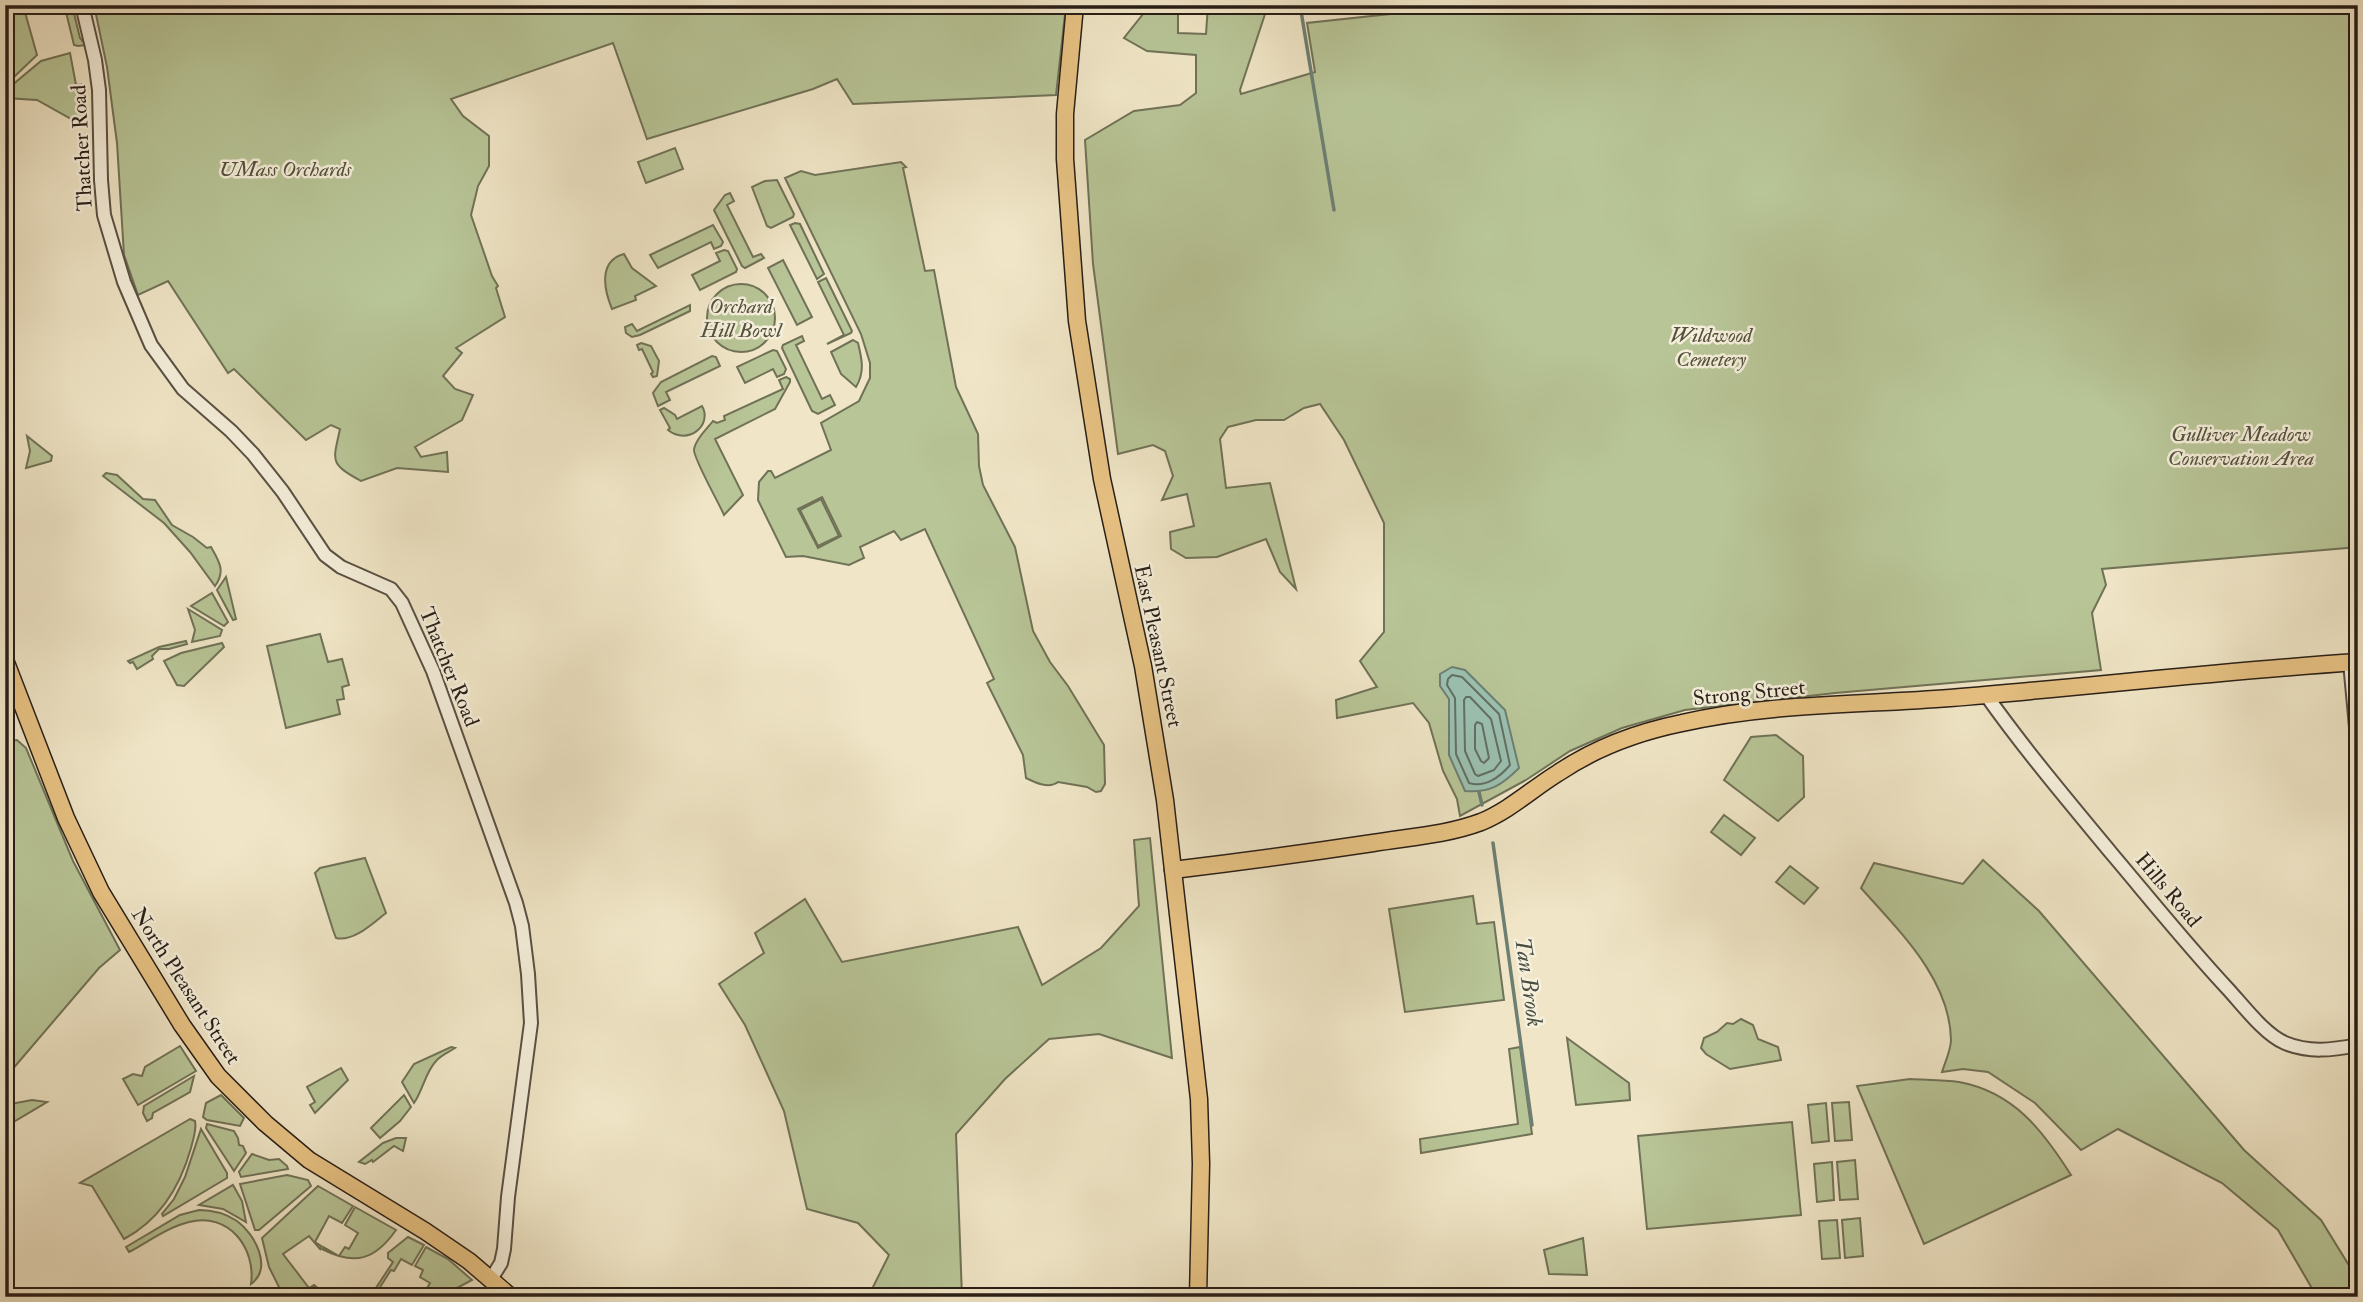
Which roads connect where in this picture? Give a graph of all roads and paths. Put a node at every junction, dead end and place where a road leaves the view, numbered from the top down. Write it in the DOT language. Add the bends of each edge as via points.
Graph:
graph roads {
  1 [pos="82,5"];
  2 [pos="1075,5"];
  3 [pos="5,660"];
  4 [pos="2354,662"];
  5 [pos="1986,695"];
  6 [pos="2358,749"];
  7 [pos="1173,870"];
  8 [pos="2358,1045"];
  9 [pos="491,1279"];
  10 [pos="511,1297"];
  11 [pos="1198,1297"];
  1 -- 9 [label="street, Thatcher Road" via="99,90 104,215 146,335 177,382 265,469 325,555 391,589 402,603 433,671 516,903 531,1023 504,1249"];
  2 -- 7 [label="main road, East Pleasant Street" via="1065,159 1077,321 1102,480 1155,731"];
  3 -- 9 [label="main road, North Pleasant Street" via="66,818 101,892 213,1069 257,1116 309,1160 425,1231"];
  4 -- 5 [label="main road, Strong Street"];
  4 -- 6 [label="street"];
  5 -- 7 [label="main road, Strong Street" via="1766,710 1686,722 1602,749 1559,772 1515,804 1460,829"];
  5 -- 8 [label="street, Hills Road" via="2018,741 2260,1024 2282,1042 2301,1048 2318,1051"];
  7 -- 11 [label="main road, East Pleasant Street" via="1199,1099"];
  9 -- 10 [label="main road, North Pleasant Street"];
}
